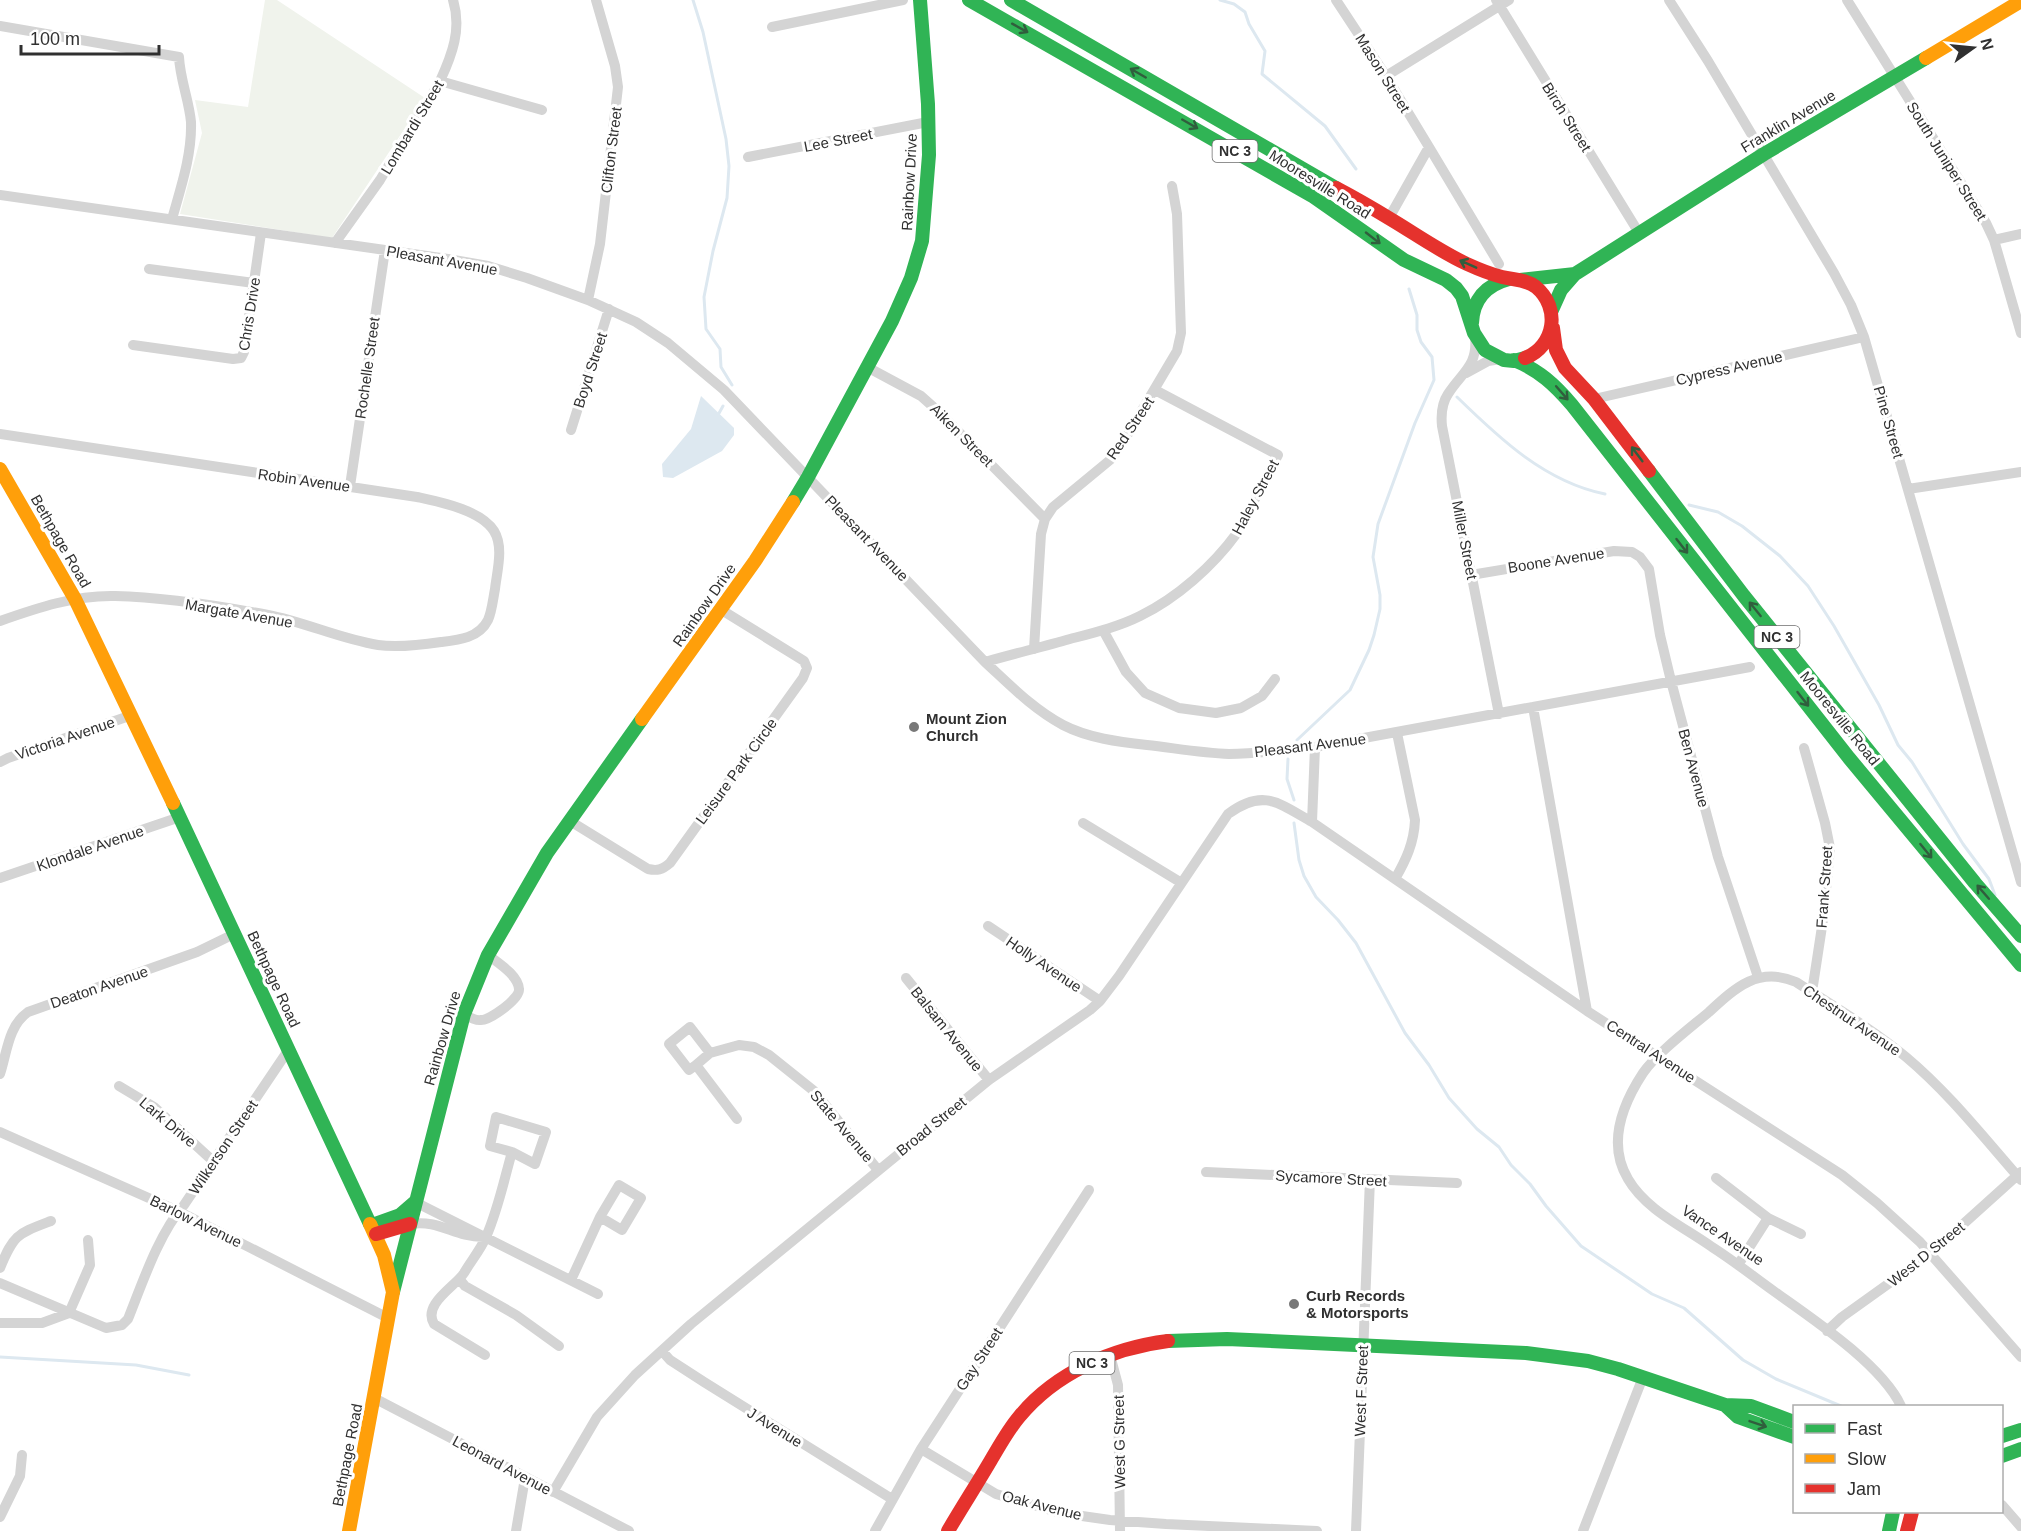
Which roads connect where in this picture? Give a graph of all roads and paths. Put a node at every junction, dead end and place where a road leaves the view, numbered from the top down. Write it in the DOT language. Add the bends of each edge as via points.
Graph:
graph roads {
  1 [pos="453,0"];
  2 [pos="596,0"];
  3 [pos="903,0"];
  4 [pos="921,0"];
  5 [pos="969,0"];
  6 [pos="1011,0"];
  7 [pos="1336,0"];
  8 [pos="1669,0"];
  9 [pos="1847,0"];
  10 [pos="1501,2"];
  11 [pos="2020,4"];
  12 [pos="0,26"];
  13 [pos="772,27"];
  14 [pos="1386,76"];
  15 [pos="1894,76"];
  16 [pos="440,81"];
  17 [pos="542,110"];
  18 [pos="928,122"];
  19 [pos="1429,147"];
  20 [pos="1764,154"];
  21 [pos="748,157"];
  22 [pos="1172,186"];
  23 [pos="0,195"];
  24 [pos="1389,218"];
  25 [pos="172,219"];
  26 [pos="261,233"];
  27 [pos="1639,233"];
  28 [pos="2021,234"];
  29 [pos="1994,240"];
  30 [pos="335,243"];
  31 [pos="385,250"];
  32 [pos="1499,264"];
  33 [pos="148,269"];
  34 [pos="1575,274"];
  35 [pos="1517,279"];
  36 [pos="254,284"];
  37 [pos="588,300"];
  38 [pos="609,309"];
  39 [pos="1552,310"];
  40 [pos="1552,327"];
  41 [pos="1474,333"];
  42 [pos="2021,333"];
  43 [pos="1864,337"];
  44 [pos="133,345"];
  45 [pos="1508,360"];
  46 [pos="867,367"];
  47 [pos="1465,373"];
  48 [pos="1155,390"];
  49 [pos="1594,399"];
  50 [pos="571,430"];
  51 [pos="0,434"];
  52 [pos="0,469"];
  53 [pos="2021,472"];
  54 [pos="808,477"];
  55 [pos="350,486"];
  56 [pos="1908,489"];
  57 [pos="1045,519"];
  58 [pos="1641,557"];
  59 [pos="1471,575"];
  60 [pos="75,599"];
  61 [pos="720,609"];
  62 [pos="0,621"];
  63 [pos="1103,630"];
  64 [pos="478,633"];
  65 [pos="1034,649"];
  66 [pos="985,662"];
  67 [pos="1750,667"];
  68 [pos="1275,679"];
  69 [pos="1671,681"];
  70 [pos="1533,707"];
  71 [pos="1498,714"];
  72 [pos="132,715"];
  73 [pos="1397,733"];
  74 [pos="1316,747"];
  75 [pos="1804,748"];
  76 [pos="0,762"];
  77 [pos="180,817"];
  78 [pos="570,821"];
  79 [pos="1312,822"];
  80 [pos="1083,823"];
  81 [pos="0,878"];
  82 [pos="1395,879"];
  83 [pos="1180,882"];
  84 [pos="2021,882"];
  85 [pos="988,926"];
  86 [pos="234,934"];
  87 [pos="2021,936"];
  88 [pos="488,955"];
  89 [pos="2021,965"];
  90 [pos="1758,977"];
  91 [pos="906,978"];
  92 [pos="1812,992"];
  93 [pos="1100,1001"];
  94 [pos="1587,1011"];
  95 [pos="464,1014"];
  96 [pos="289,1048"];
  97 [pos="710,1053"];
  98 [pos="1659,1057"];
  99 [pos="696,1065"];
  100 [pos="0,1074"];
  101 [pos="989,1080"];
  102 [pos="119,1086"];
  103 [pos="737,1119"];
  104 [pos="0,1132"];
  105 [pos="512,1152"];
  106 [pos="213,1161"];
  107 [pos="878,1170"];
  108 [pos="1206,1172"];
  109 [pos="2020,1176"];
  110 [pos="1716,1178"];
  111 [pos="1370,1179"];
  112 [pos="1457,1183"];
  113 [pos="1089,1190"];
  114 [pos="416,1202"];
  115 [pos="178,1211"];
  116 [pos="600,1217"];
  117 [pos="1768,1218"];
  118 [pos="51,1221"];
  119 [pos="410,1224"];
  120 [pos="374,1230"];
  121 [pos="1801,1234"];
  122 [pos="486,1238"];
  123 [pos="88,1240"];
  124 [pos="1930,1254"];
  125 [pos="1738,1265"];
  126 [pos="0,1269"];
  127 [pos="460,1280"];
  128 [pos="571,1280"];
  129 [pos="0,1283"];
  130 [pos="393,1292"];
  131 [pos="598,1294"];
  132 [pos="69,1313"];
  133 [pos="388,1318"];
  134 [pos="0,1323"];
  135 [pos="1827,1331"];
  136 [pos="1363,1345"];
  137 [pos="559,1346"];
  138 [pos="662,1351"];
  139 [pos="485,1355"];
  140 [pos="1110,1355"];
  141 [pos="2021,1357"];
  142 [pos="1643,1377"];
  143 [pos="374,1398"];
  144 [pos="1725,1405"];
  145 [pos="1900,1405"];
  146 [pos="1793,1422"];
  147 [pos="2021,1430"];
  148 [pos="2003,1435"];
  149 [pos="1793,1437"];
  150 [pos="921,1449"];
  151 [pos="2021,1449"];
  152 [pos="22,1455"];
  153 [pos="2003,1456"];
  154 [pos="525,1478"];
  155 [pos="977,1483"];
  156 [pos="553,1492"];
  157 [pos="892,1499"];
  158 [pos="2003,1507"];
  159 [pos="1893,1513"];
  160 [pos="1912,1513"];
  161 [pos="0,1517"];
  162 [pos="1120,1526"];
  163 [pos="2021,1527"];
  164 [pos="349,1531"];
  165 [pos="516,1531"];
  166 [pos="629,1531"];
  167 [pos="874,1531"];
  168 [pos="948,1531"];
  169 [pos="1317,1531"];
  170 [pos="1356,1531"];
  171 [pos="1583,1531"];
  172 [pos="1889,1531"];
  173 [pos="1907,1531"];
  1 -- 16 [label="street, Lombardi Street" via="456,35"];
  2 -- 37 [label="street, Clifton Street" via="618,87 600,244"];
  3 -- 13 [label="street"];
  4 -- 18 [label="main road, Rainbow Drive"];
  5 -- 41 [label="main road, Mooresville Road / NC 3, one-way" via="1194,126 1333,209 1409,263 1452,285 1461,295"];
  24 -- 6 [label="main road, Mooresville Road / NC 3, one-way"];
  7 -- 14 [label="street, Mason Street"];
  8 -- 20 [label="street, Pine Street"];
  9 -- 15 [label="street, South Juniper Street"];
  10 -- 14 [label="street"];
  10 -- 27 [label="street, Birch Street" via="1529,56"];
  11 -- 15 [label="main road, Franklin Avenue"];
  12 -- 25 [label="street" via="179,57 190,120 190,145"];
  14 -- 19 [label="street, Mason Street"];
  15 -- 20 [label="main road, Franklin Avenue"];
  15 -- 29 [label="street, South Juniper Street"];
  16 -- 17 [label="street"];
  16 -- 30 [label="street, Lombardi Street" via="380,180"];
  18 -- 21 [label="street, Lee Street"];
  18 -- 46 [label="main road, Rainbow Drive" via="922,241 911,278"];
  19 -- 24 [label="street"];
  19 -- 32 [label="street, Mason Street"];
  20 -- 27 [label="main road, Franklin Avenue"];
  20 -- 43 [label="street, Pine Street" via="1834,273"];
  22 -- 48 [label="street, Red Street" via="1177,214 1181,333 1177,351"];
  23 -- 25 [label="street, Pleasant Avenue"];
  35 -- 24 [label="main road, Mooresville Road / NC 3, one-way" via="1458,260"];
  25 -- 26 [label="street, Pleasant Avenue"];
  26 -- 30 [label="street, Pleasant Avenue"];
  26 -- 36 [label="street, Chris Drive"];
  27 -- 34 [label="main road, Franklin Avenue"];
  28 -- 29 [label="street"];
  29 -- 42 [label="street, South Juniper Street"];
  30 -- 31 [label="street, Pleasant Avenue"];
  31 -- 37 [label="street, Pleasant Avenue" via="488,266"];
  31 -- 55 [label="street, Rochelle Street"];
  33 -- 36 [label="street"];
  34 -- 35 [label="main road, Franklin Avenue"];
  34 -- 39 [label="main road, Franklin Avenue" via="1562,287"];
  35 -- 39 [label="main road, Mooresville Road" via="1541,291"];
  35 -- 41 [label="main road" via="1496,282 1481,294 1473,311"];
  36 -- 44 [label="street, Chris Drive" via="241,358"];
  37 -- 38 [label="street, Pleasant Avenue"];
  38 -- 50 [label="street, Boyd Street"];
  38 -- 54 [label="street, Pleasant Avenue" via="651,332 712,379"];
  39 -- 40 [label="main road, Mooresville Road"];
  40 -- 45 [label="main road" via="1548,339 1532,356"];
  40 -- 49 [label="main road, Mooresville Road / NC 3" via="1562,364"];
  41 -- 45 [label="main road, Mooresville Road" via="1486,351"];
  41 -- 47 [label="street, Miller Street" via="1475,356"];
  43 -- 49 [label="street, Cypress Avenue"];
  43 -- 56 [label="street, Pine Street"];
  45 -- 47 [label="street, Miller Street" via="1488,361"];
  45 -- 89 [label="main road, Mooresville Road, one-way" via="1547,376 1572,405 1830,732"];
  46 -- 54 [label="main road, Rainbow Drive"];
  46 -- 57 [label="street, Aiken Street" via="921,396"];
  47 -- 59 [label="street, Miller Street" via="1446,396 1441,421"];
  48 -- 57 [label="street, Red Street" via="1114,455 1053,507"];
  48 -- 63 [label="street, Haley Street" via="1278,455 1228,545 1161,604"];
  87 -- 49 [label="main road, Mooresville Road / NC 3, one-way" via="1744,596"];
  51 -- 55 [label="street, Robin Avenue"];
  52 -- 60 [label="main road, Bethpage Road"];
  53 -- 56 [label="street"];
  54 -- 61 [label="main road, Rainbow Drive"];
  54 -- 66 [label="street, Pleasant Avenue"];
  55 -- 64 [label="street, Robin Avenue" via="446,504 475,515 493,529 499,545 493,600 488,620"];
  56 -- 84 [label="street, Pine Street"];
  57 -- 65 [label="street"];
  58 -- 59 [label="street, Boone Avenue" via="1614,551"];
  58 -- 69 [label="street, Ben Avenue" via="1648,569"];
  59 -- 71 [label="street, Miller Street"];
  60 -- 62 [label="street, Margate Avenue"];
  60 -- 64 [label="street, Margate Avenue" via="129,597 254,613 379,645 455,641"];
  60 -- 72 [label="main road, Bethpage Road"];
  61 -- 78 [label="main road, Rainbow Drive"];
  61 -- 78 [label="street, Leisure Park Circle" via="804,661 807,668 803,678 663,869 648,869"];
  63 -- 65 [label="street, Haley Street"];
  63 -- 68 [label="street" via="1126,672 1144,693 1179,708 1216,713 1241,708 1262,696"];
  65 -- 66 [label="street, Haley Street"];
  66 -- 74 [label="street, Pleasant Avenue" via="1026,700 1079,732 1129,743 1228,754"];
  67 -- 69 [label="street, Pleasant Avenue"];
  69 -- 70 [label="street, Pleasant Avenue"];
  69 -- 90 [label="street, Ben Avenue" via="1718,857"];
  70 -- 71 [label="street, Pleasant Avenue"];
  70 -- 94 [label="street"];
  71 -- 73 [label="street, Pleasant Avenue"];
  72 -- 76 [label="street, Victoria Avenue"];
  72 -- 77 [label="main road, Bethpage Road"];
  73 -- 74 [label="street, Pleasant Avenue"];
  73 -- 82 [label="street" via="1415,820 1408,857"];
  74 -- 79 [label="street"];
  75 -- 92 [label="street, Frank Street" via="1830,848"];
  77 -- 81 [label="street, Klondale Avenue"];
  77 -- 86 [label="main road, Bethpage Road"];
  78 -- 88 [label="main road, Rainbow Drive"];
  79 -- 82 [label="street, Central Avenue"];
  79 -- 83 [label="street, Broad Street" via="1281,804 1267,799 1251,800 1222,820"];
  80 -- 83 [label="street"];
  82 -- 94 [label="street, Central Avenue"];
  83 -- 93 [label="street, Broad Street"];
  85 -- 93 [label="street, Holly Avenue"];
  86 -- 96 [label="main road, Bethpage Road"];
  86 -- 100 [label="street, Deaton Avenue" via="196,952 28,1012 12,1032"];
  88 -- 95 [label="main road, Rainbow Drive"];
  88 -- 95 [label="street" via="516,980 516,998 487,1019"];
  90 -- 92 [label="street, Chestnut Avenue" via="1786,978"];
  90 -- 98 [label="street" via="1722,1000"];
  91 -- 101 [label="street, Balsam Avenue"];
  92 -- 109 [label="street, Chestnut Avenue" via="1907,1058 1953,1101"];
  93 -- 101 [label="street, Broad Street"];
  94 -- 98 [label="street, Central Avenue"];
  95 -- 114 [label="main road, Rainbow Drive"];
  96 -- 106 [label="street, Wilkerson Street"];
  96 -- 120 [label="main road, Bethpage Road"];
  97 -- 99 [label="street, State Avenue"];
  97 -- 99 [label="street" via="690,1027 669,1044 689,1070"];
  97 -- 107 [label="street, State Avenue" via="739,1045 769,1055 814,1091"];
  98 -- 124 [label="street, Central Avenue" via="1842,1174"];
  98 -- 125 [label="street, Vance Avenue" via="1644,1071 1620,1119 1618,1150 1622,1167 1645,1200"];
  99 -- 103 [label="street"];
  101 -- 107 [label="street, Broad Street"];
  102 -- 106 [label="street, Lark Drive" via="154,1107"];
  104 -- 115 [label="street, Barlow Avenue"];
  105 -- 105 [label="street" via="490,1146 496,1117 546,1131 535,1164"];
  105 -- 122 [label="street"];
  106 -- 115 [label="street, Wilkerson Street"];
  107 -- 138 [label="street, Broad Street"];
  108 -- 111 [label="street, Sycamore Street"];
  109 -- 124 [label="street, West D Street"];
  110 -- 117 [label="street"];
  111 -- 112 [label="street, Sycamore Street"];
  111 -- 136 [label="street, West F Street"];
  113 -- 150 [label="street, Gay Street"];
  114 -- 119 [label="main road, Rainbow Drive"];
  114 -- 120 [label="main road"];
  114 -- 122 [label="street"];
  115 -- 132 [label="street, Wilkerson Street" via="122,1325 105,1328"];
  115 -- 133 [label="street, Barlow Avenue"];
  116 -- 128 [label="street"];
  117 -- 121 [label="street"];
  117 -- 125 [label="street"];
  118 -- 126 [label="street" via="16,1237"];
  119 -- 120 [label="main road"];
  119 -- 122 [label="street" via="429,1222 469,1237"];
  119 -- 130 [label="main road, Rainbow Drive"];
  120 -- 130 [label="main road, Bethpage Road"];
  122 -- 127 [label="street"];
  122 -- 128 [label="street"];
  123 -- 132 [label="street" via="90,1265"];
  124 -- 135 [label="street, West D Street"];
  124 -- 141 [label="street, Central Avenue"];
  125 -- 135 [label="street, Vance Avenue"];
  127 -- 137 [label="street"];
  127 -- 139 [label="street" via="443,1292 431,1319"];
  128 -- 131 [label="street"];
  129 -- 132 [label="street, Wilkerson Street"];
  130 -- 133 [label="main road, Bethpage Road"];
  132 -- 134 [label="street" via="42,1323"];
  133 -- 143 [label="main road, Bethpage Road"];
  135 -- 145 [label="street, Vance Avenue" via="1878,1373"];
  136 -- 140 [label="main road, NC 3" via="1183,1339"];
  136 -- 142 [label="main road, NC 3" via="1544,1355 1588,1361"];
  136 -- 170 [label="street, West F Street"];
  138 -- 156 [label="street, Broad Street" via="597,1417"];
  138 -- 157 [label="street, J Avenue" via="704,1382"];
  140 -- 155 [label="main road, NC 3" via="1066,1377 1027,1409 1006,1432"];
  140 -- 162 [label="street, West G Street" via="1118,1385"];
  142 -- 144 [label="main road, NC 3"];
  142 -- 171 [label="street"];
  143 -- 154 [label="street, Leonard Avenue"];
  143 -- 164 [label="main road, Bethpage Road"];
  144 -- 146 [label="main road, NC 3" via="1747,1405"];
  144 -- 149 [label="main road, NC 3, one-way" via="1738,1417"];
  147 -- 148 [label="main road"];
  150 -- 155 [label="street, Oak Avenue"];
  150 -- 157 [label="street, Gay Street"];
  151 -- 153 [label="main road"];
  152 -- 161 [label="street" via="20,1476"];
  154 -- 156 [label="street, Leonard Avenue"];
  154 -- 165 [label="street"];
  155 -- 162 [label="street, Oak Avenue" via="1027,1504"];
  155 -- 168 [label="main road, NC 3"];
  156 -- 166 [label="street, Leonard Avenue"];
  157 -- 167 [label="street, Gay Street"];
  158 -- 163 [label="street"];
  159 -- 172 [label="main road"];
  160 -- 173 [label="main road"];
  162 -- 169 [label="street, Oak Avenue"];
}
